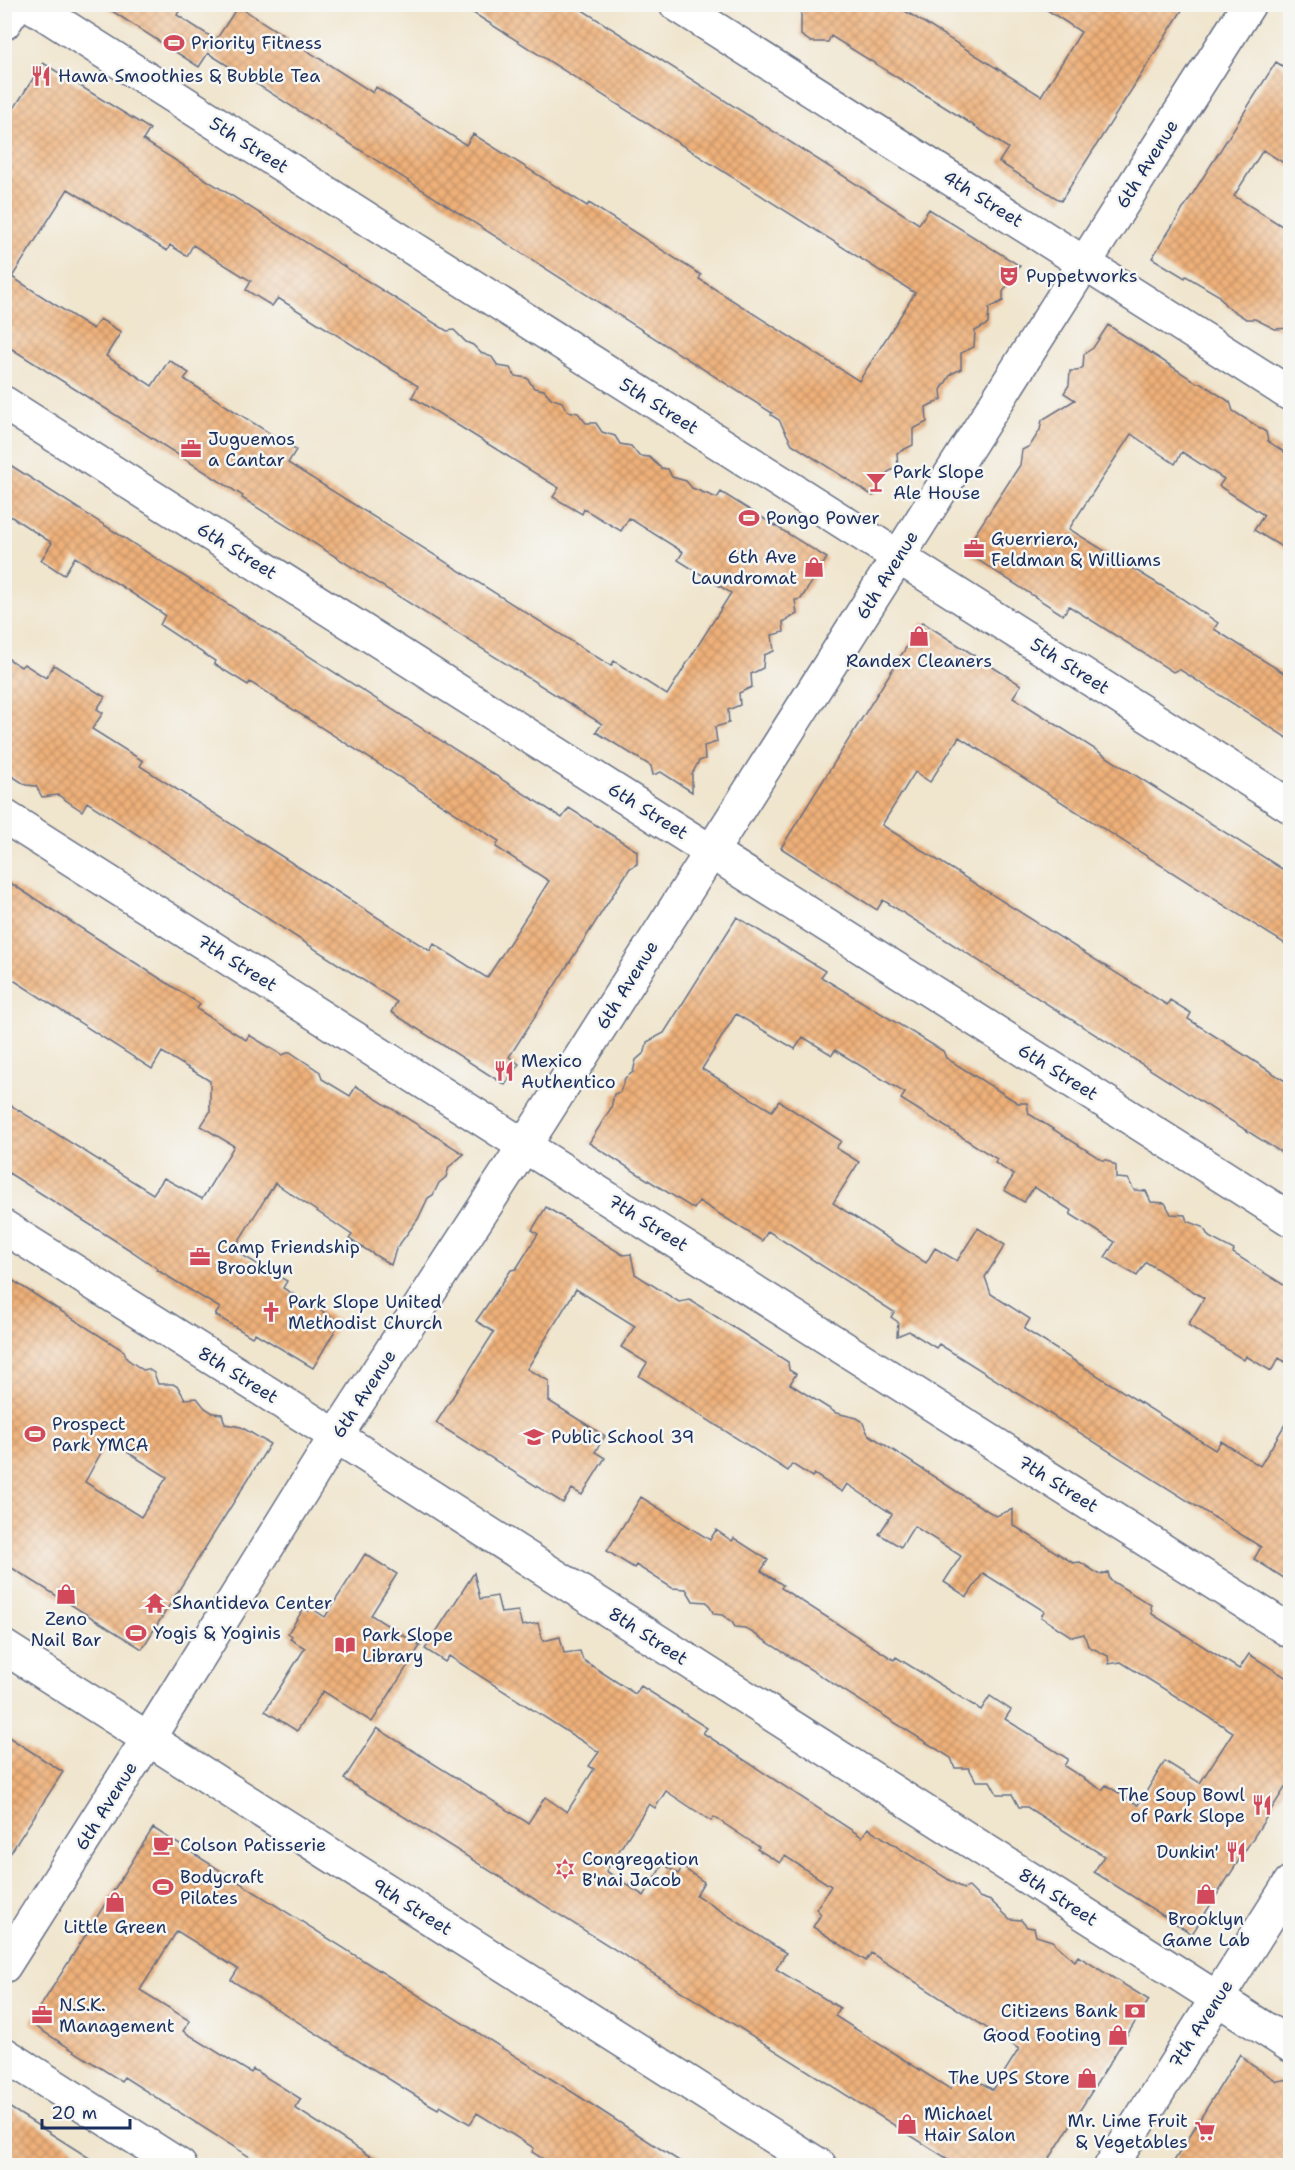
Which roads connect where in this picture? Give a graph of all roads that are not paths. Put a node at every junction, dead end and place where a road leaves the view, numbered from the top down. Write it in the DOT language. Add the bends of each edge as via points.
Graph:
graph roads {
  1 [pos="17,4"];
  2 [pos="29,4"];
  3 [pos="676,4"];
  4 [pos="1249,4"];
  5 [pos="4,23"];
  6 [pos="1084,263"];
  7 [pos="1290,394"];
  8 [pos="4,403"];
  9 [pos="898,558"];
  10 [pos="1290,807"];
  11 [pos="4,816"];
  12 [pos="712,852"];
  13 [pos="525,1145"];
  14 [pos="1290,1220"];
  15 [pos="4,1227"];
  16 [pos="336,1436"];
  17 [pos="1290,1631"];
  18 [pos="4,1647"];
  19 [pos="148,1739"];
  20 [pos="1290,1883"];
  21 [pos="4,1966"];
  22 [pos="1217,1999"];
  23 [pos="1290,2045"];
  24 [pos="4,2054"];
  25 [pos="180,2166"];
  26 [pos="820,2166"];
  27 [pos="1111,2166"];
  1 -- 5 [label="street"];
  2 -- 9 [label="street, 5th Street"];
  3 -- 6 [label="street, 4th Street"];
  4 -- 6 [label="street, 6th Avenue"];
  6 -- 7 [label="street, 4th Street"];
  6 -- 9 [label="street, 6th Avenue"];
  8 -- 12 [label="street, 6th Street"];
  9 -- 10 [label="street, 5th Street"];
  9 -- 12 [label="street, 6th Avenue"];
  11 -- 13 [label="street, 7th Street"];
  12 -- 13 [label="street, 6th Avenue"];
  12 -- 14 [label="street, 6th Street"];
  13 -- 16 [label="street, 6th Avenue"];
  13 -- 17 [label="street, 7th Street"];
  15 -- 16 [label="street, 8th Street"];
  16 -- 19 [label="street, 6th Avenue"];
  16 -- 22 [label="street, 8th Street"];
  18 -- 19 [label="street, 9th Street"];
  19 -- 21 [label="street, 6th Avenue"];
  19 -- 26 [label="street, 9th Street"];
  20 -- 22 [label="street, 7th Avenue"];
  22 -- 23 [label="street, 8th Street"];
  22 -- 27 [label="street, 7th Avenue"];
  24 -- 25 [label="street"];
}
